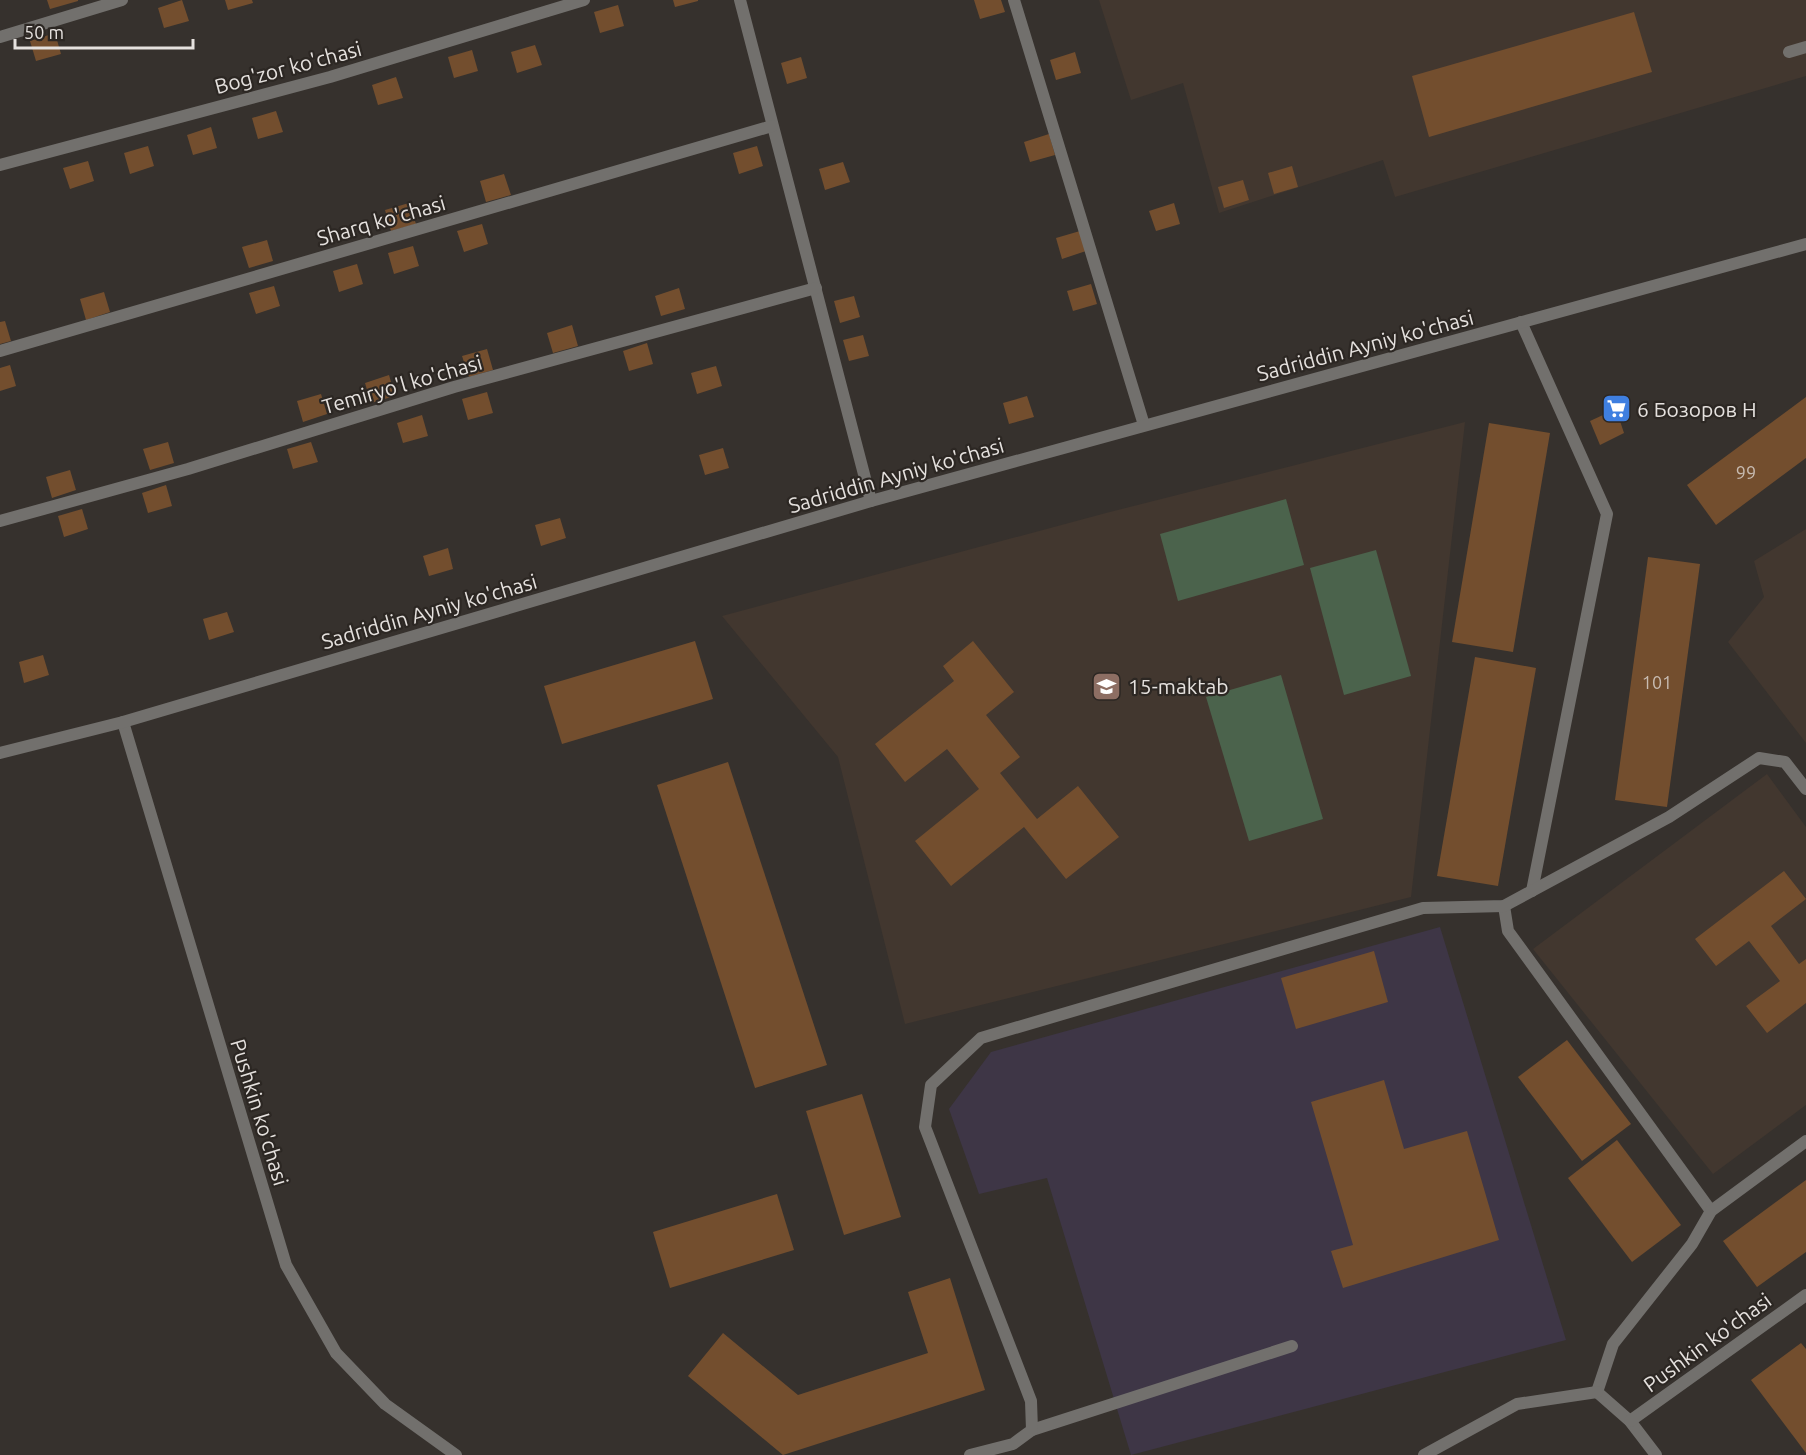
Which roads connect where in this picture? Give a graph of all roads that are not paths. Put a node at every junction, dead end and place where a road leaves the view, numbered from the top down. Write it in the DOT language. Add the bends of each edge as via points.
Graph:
graph roads {
  1 [pos="122,0"];
  2 [pos="584,0"];
  3 [pos="740,0"];
  4 [pos="1014,0"];
  5 [pos="0,37"];
  6 [pos="1806,47"];
  7 [pos="1789,52"];
  8 [pos="772,126"];
  9 [pos="0,165"];
  10 [pos="1806,244"];
  11 [pos="816,288"];
  12 [pos="1521,322"];
  13 [pos="0,351"];
  14 [pos="1144,425"];
  15 [pos="871,501"];
  16 [pos="0,521"];
  17 [pos="123,722"];
  18 [pos="0,753"];
  19 [pos="1806,789"];
  20 [pos="1532,891"];
  21 [pos="1504,906"];
  22 [pos="1806,1141"];
  23 [pos="1711,1211"];
  24 [pos="1806,1295"];
  25 [pos="1292,1346"];
  26 [pos="1597,1392"];
  27 [pos="1630,1421"];
  28 [pos="1032,1430"];
  29 [pos="456,1455"];
  30 [pos="970,1455"];
  31 [pos="1424,1455"];
  32 [pos="1656,1455"];
  1 -- 5 [label="street"];
  2 -- 9 [label="street, Bog'zor ko'chasi" via="330,77"];
  3 -- 8 [label="street"];
  4 -- 14 [label="street"];
  6 -- 7 [label="street"];
  8 -- 11 [label="street"];
  8 -- 13 [label="street, Sharq ko'chasi"];
  10 -- 12 [label="street, Sadriddin Ayniy ko'chasi"];
  11 -- 15 [label="street"];
  11 -- 16 [label="street, Temiryo'l ko'chasi" via="454,387 188,469"];
  12 -- 14 [label="street, Sadriddin Ayniy ko'chasi"];
  12 -- 20 [label="street" via="1608,514"];
  14 -- 15 [label="street, Sadriddin Ayniy ko'chasi"];
  15 -- 17 [label="street, Sadriddin Ayniy ko'chasi"];
  17 -- 18 [label="street, Sadriddin Ayniy ko'chasi"];
  17 -- 29 [label="street, Pushkin ko'chasi" via="286,1265 336,1353 385,1404"];
  19 -- 20 [label="street" via="1785,762 1759,758 1669,817"];
  20 -- 21 [label="street"];
  21 -- 23 [label="street" via="1508,931"];
  21 -- 28 [label="street" via="1423,908 981,1038 931,1085 925,1128 1031,1401"];
  22 -- 23 [label="street"];
  23 -- 26 [label="street" via="1692,1244 1613,1344"];
  24 -- 27 [label="street, Pushkin ko'chasi"];
  25 -- 28 [label="street"];
  26 -- 27 [label="street"];
  26 -- 31 [label="street" via="1517,1404"];
  27 -- 32 [label="street"];
  28 -- 30 [label="street" via="1013,1444"];
}
